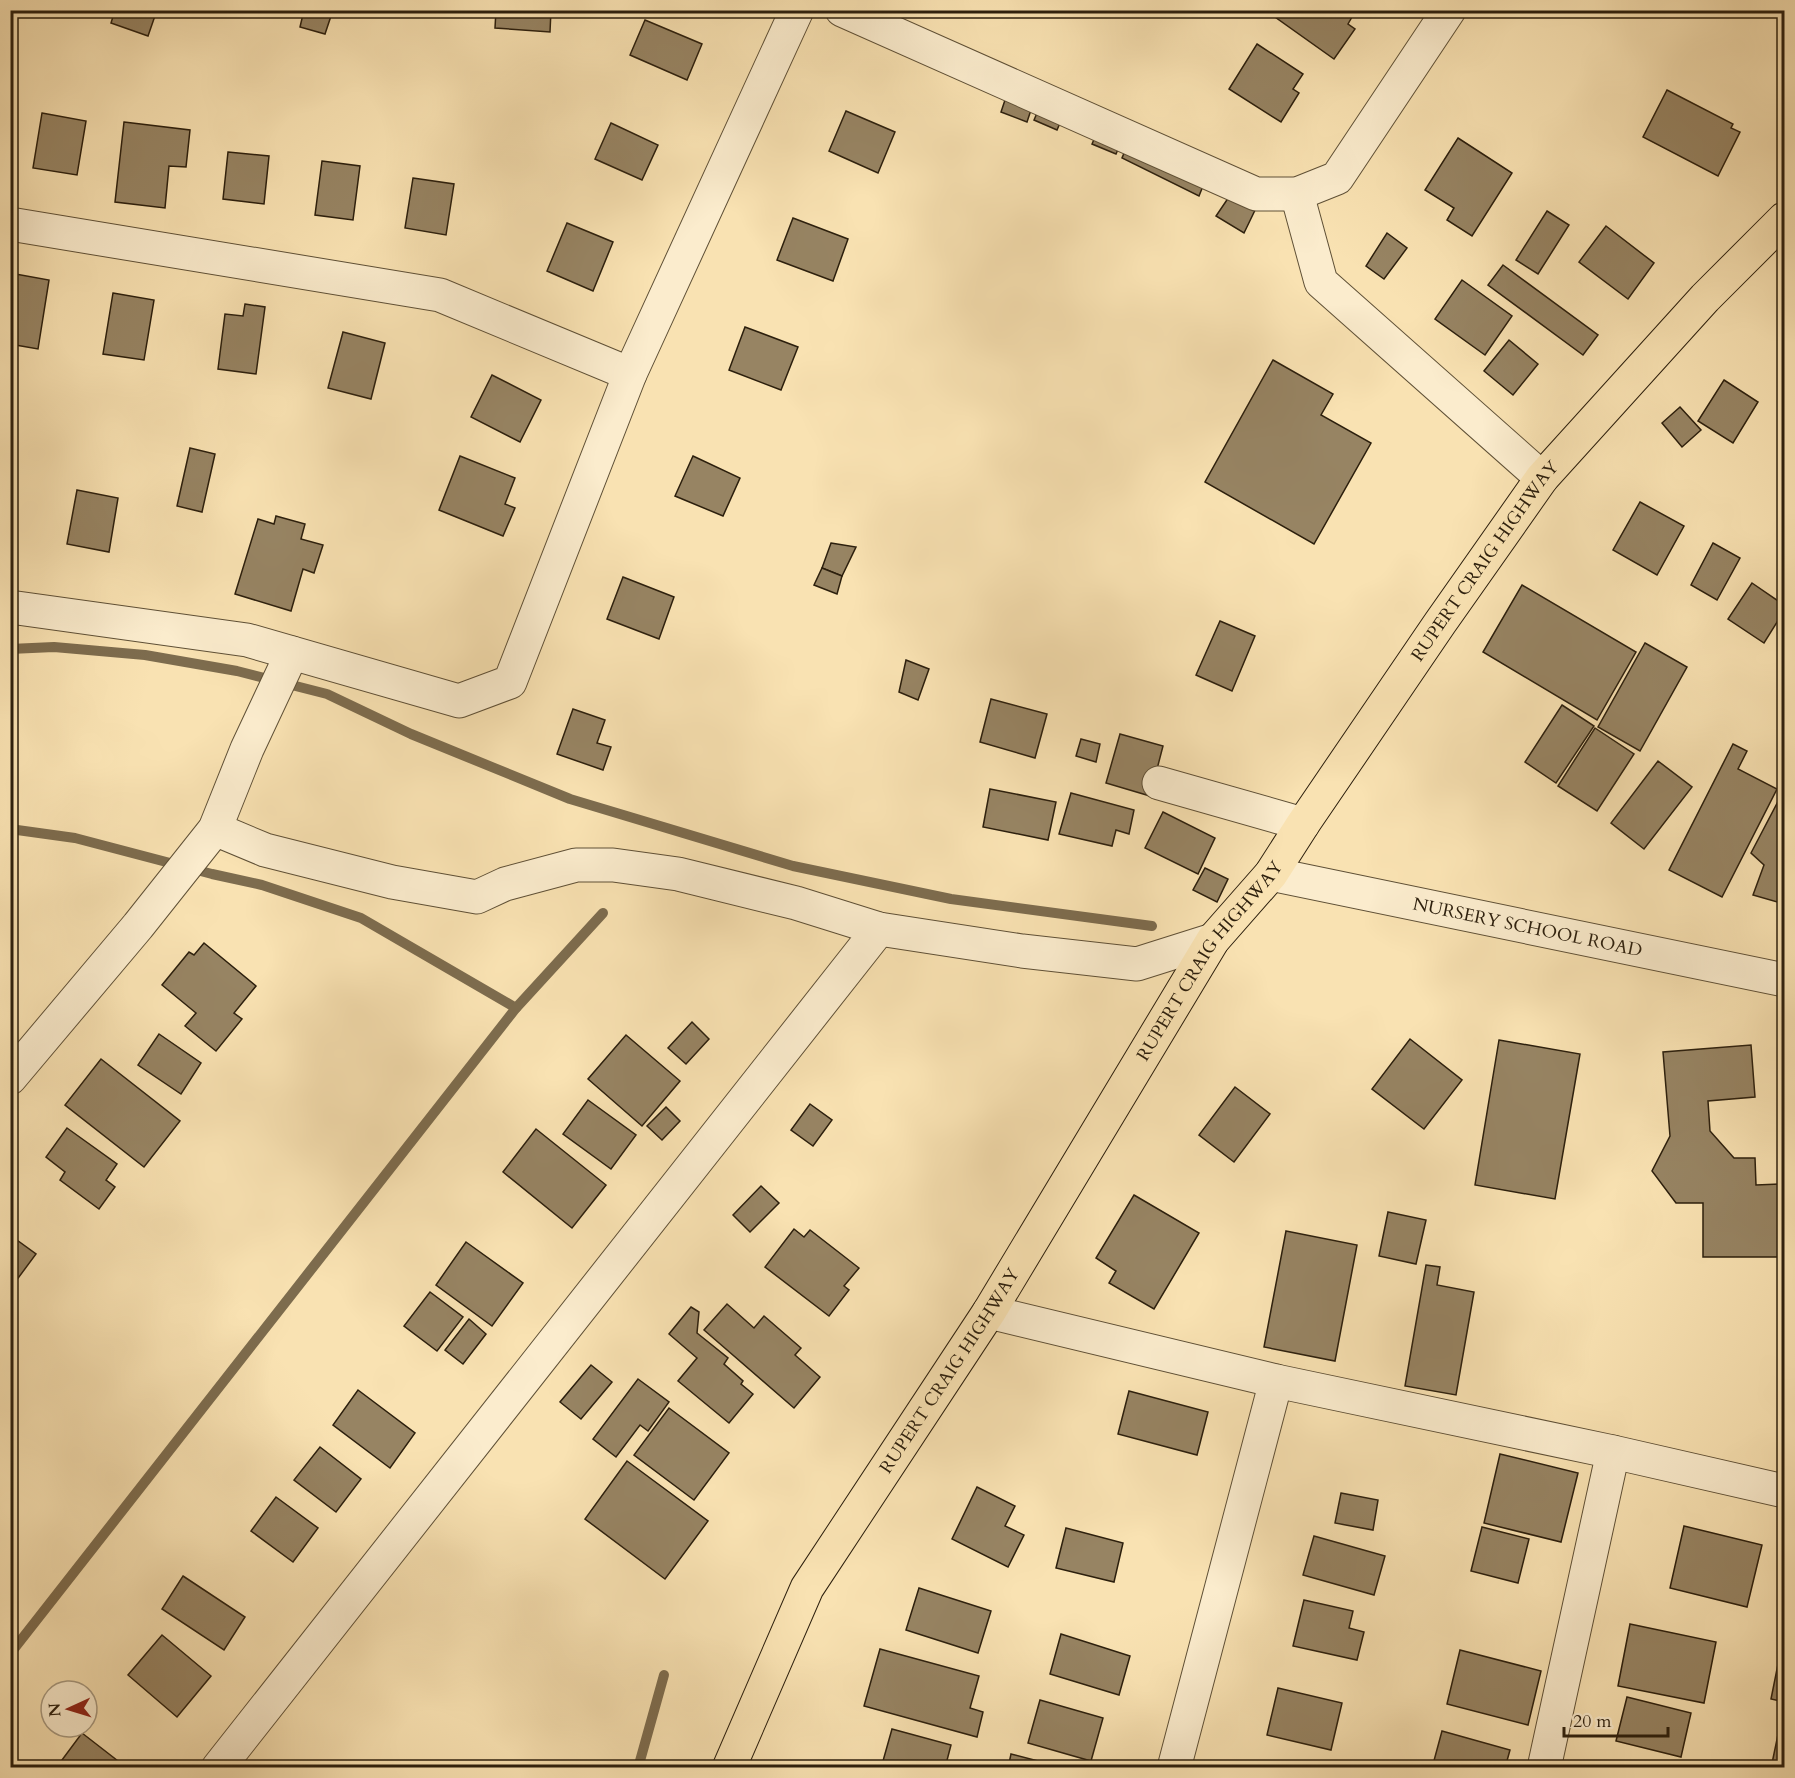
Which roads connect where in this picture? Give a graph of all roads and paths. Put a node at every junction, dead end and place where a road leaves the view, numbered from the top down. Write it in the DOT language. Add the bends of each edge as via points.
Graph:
graph roads {
  1 [pos="797,10"];
  2 [pos="842,10"];
  3 [pos="1449,10"];
  4 [pos="1297,194"];
  5 [pos="1785,219"];
  6 [pos="10,224"];
  7 [pos="630,374"];
  8 [pos="1542,478"];
  9 [pos="10,607"];
  10 [pos="292,653"];
  11 [pos="1158,783"];
  12 [pos="1303,824"];
  13 [pos="215,829"];
  14 [pos="1271,874"];
  15 [pos="879,929"];
  16 [pos="1213,940"];
  17 [pos="1785,980"];
  18 [pos="13,1070"];
  19 [pos="989,1312"];
  20 [pos="1276,1381"];
  21 [pos="1613,1452"];
  22 [pos="1785,1491"];
  23 [pos="218,1767"];
  24 [pos="729,1767"];
  25 [pos="1174,1767"];
  26 [pos="1544,1767"];
  1 -- 7 [label="street"];
  2 -- 4 [label="street" via="1256,194"];
  3 -- 4 [label="street" via="1337,178"];
  4 -- 8 [label="street" via="1321,282"];
  5 -- 8 [label="main road, RUPERT CRAIG HIGHWAY" via="1705,297"];
  6 -- 7 [label="street" via="440,295"];
  7 -- 10 [label="street" via="510,682 459,701"];
  8 -- 12 [label="main road, RUPERT CRAIG HIGHWAY"];
  9 -- 10 [label="street" via="246,640"];
  10 -- 13 [label="street"];
  11 -- 12 [label="street"];
  12 -- 14 [label="main road, RUPERT CRAIG HIGHWAY"];
  13 -- 15 [label="street" via="265,850 392,882 477,897 505,884 576,865 613,865 689,876"];
  13 -- 18 [label="street" via="138,926"];
  14 -- 16 [label="main road, RUPERT CRAIG HIGHWAY"];
  14 -- 17 [label="street, NURSERY SCHOOL ROAD"];
  15 -- 16 [label="street" via="1137,964"];
  15 -- 23 [label="street"];
  16 -- 19 [label="main road, RUPERT CRAIG HIGHWAY"];
  19 -- 20 [label="street"];
  19 -- 24 [label="main road, RUPERT CRAIG HIGHWAY" via="807,1588"];
  20 -- 21 [label="street"];
  20 -- 25 [label="street"];
  21 -- 22 [label="street"];
  21 -- 26 [label="street"];
}
